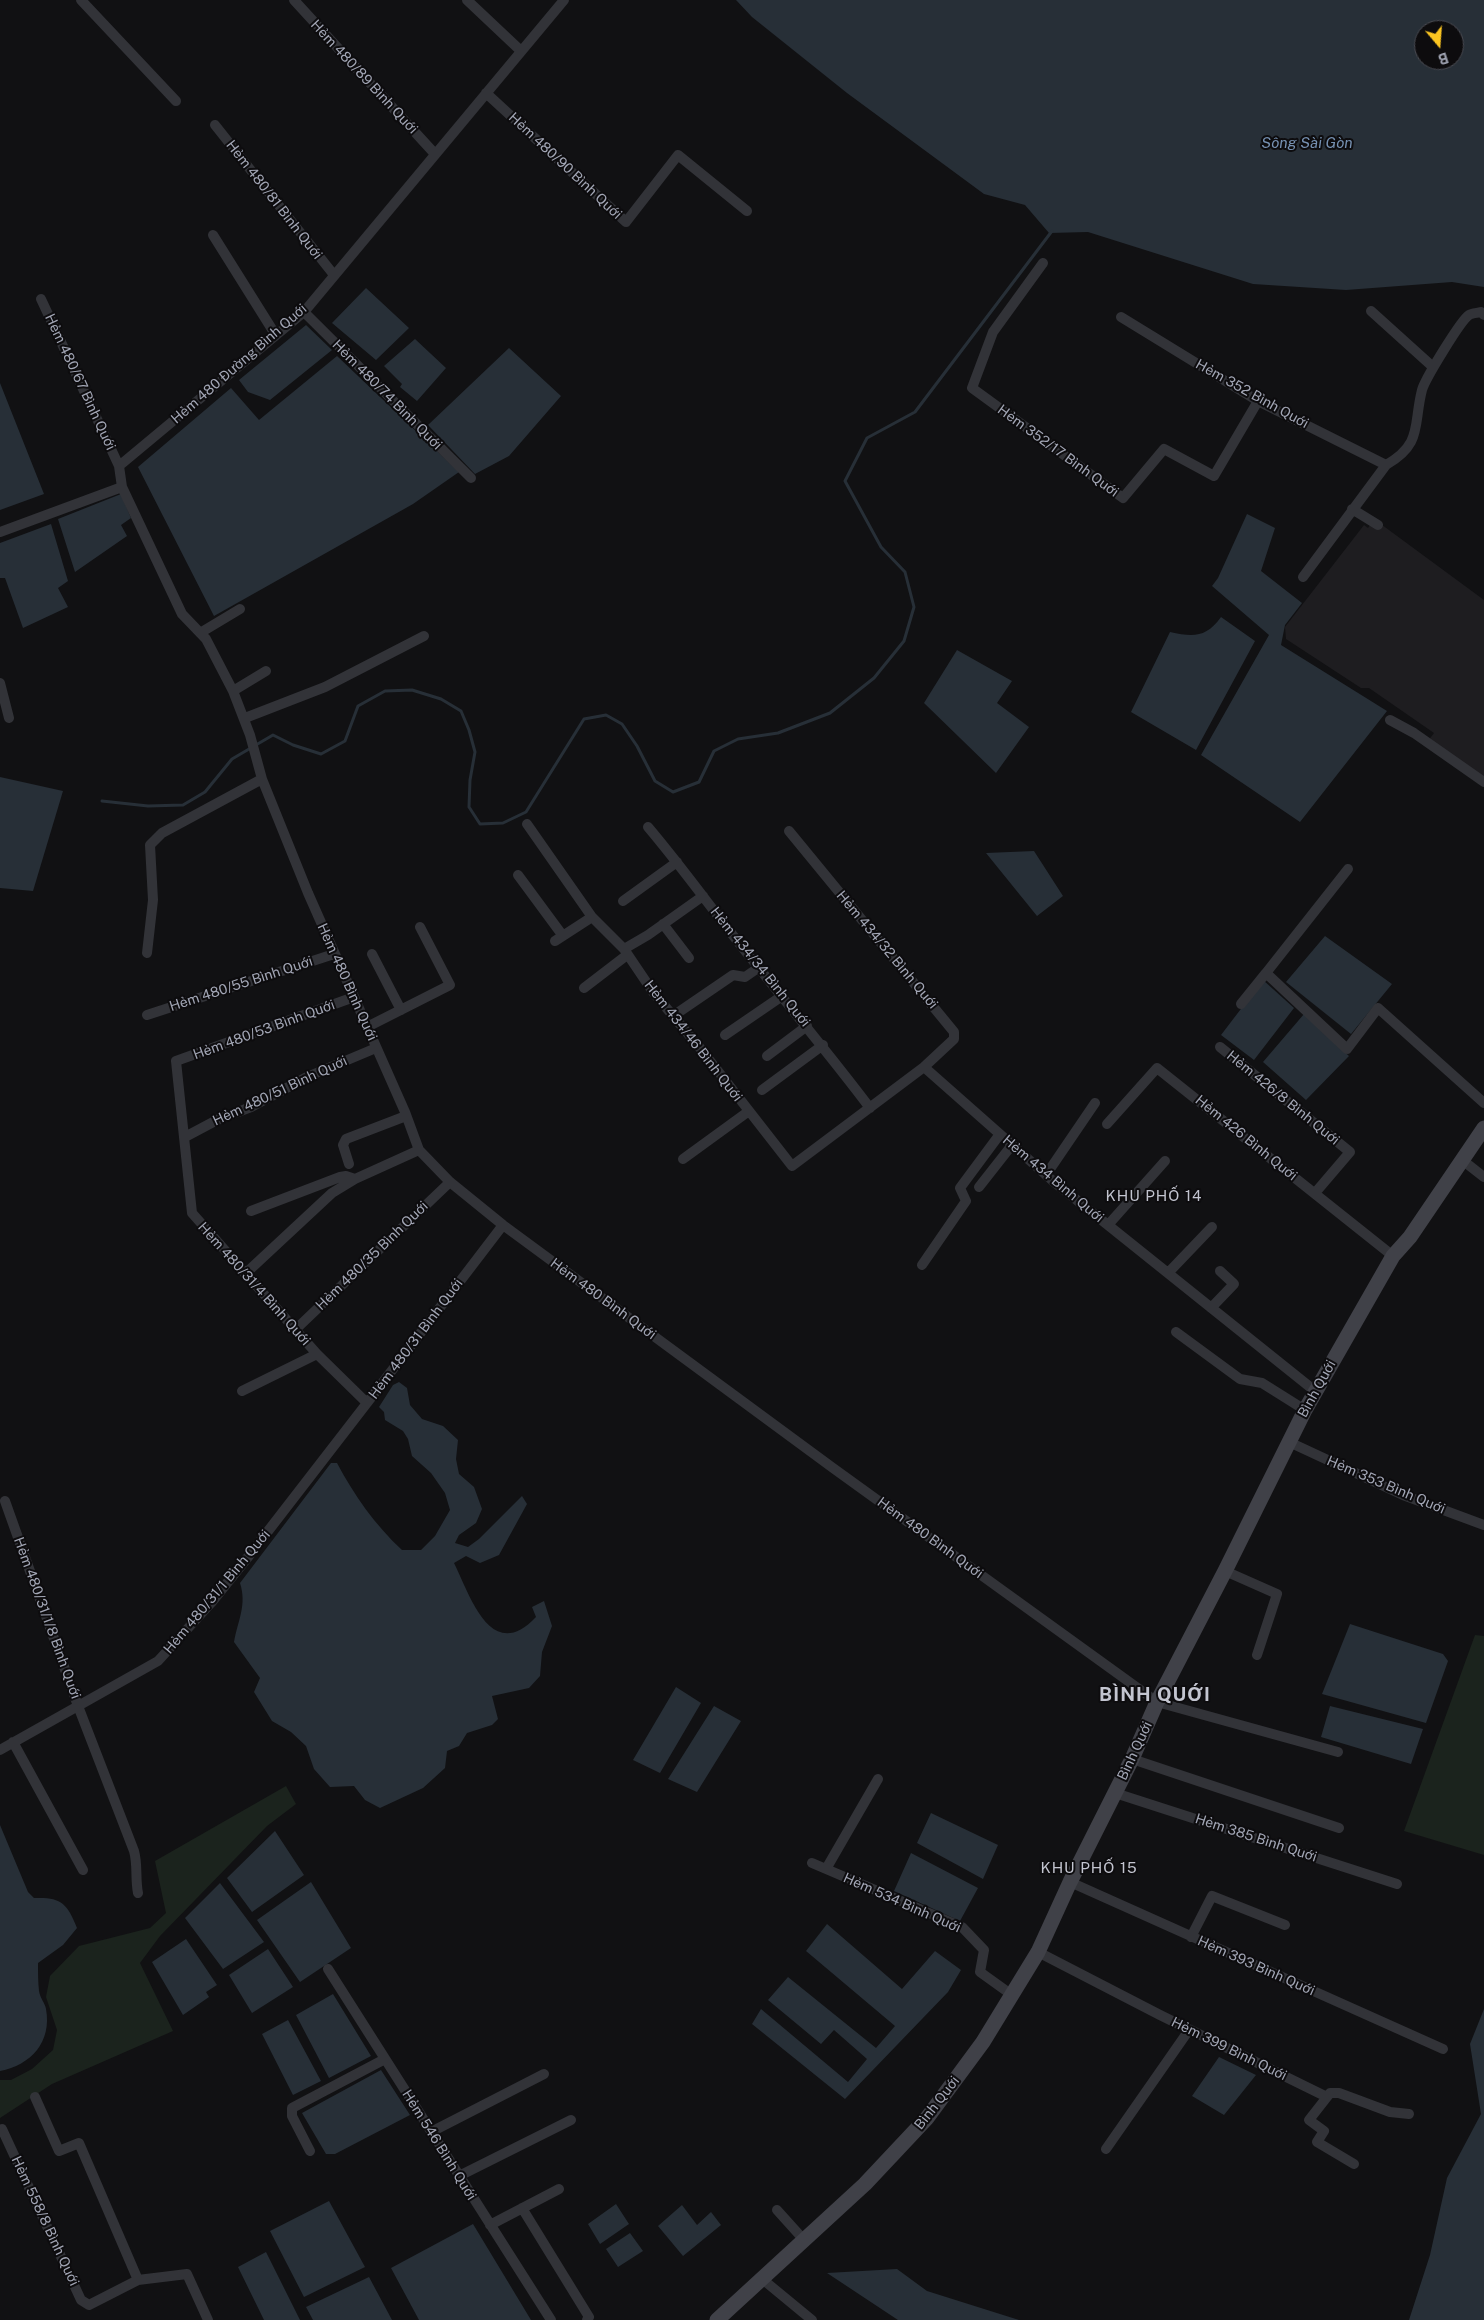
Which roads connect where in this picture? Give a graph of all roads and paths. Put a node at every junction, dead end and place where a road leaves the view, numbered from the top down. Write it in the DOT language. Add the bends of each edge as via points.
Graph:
graph roads {
  1 [pos="81,0"];
  2 [pos="294,0"];
  3 [pos="466,0"];
  4 [pos="564,0"];
  5 [pos="521,51"];
  6 [pos="486,93"];
  7 [pos="176,100"];
  8 [pos="215,125"];
  9 [pos="435,154"];
  10 [pos="747,211"];
  11 [pos="213,235"];
  12 [pos="1043,263"];
  13 [pos="334,275"];
  14 [pos="41,299"];
  15 [pos="1371,311"];
  16 [pos="304,312"];
  17 [pos="1484,315"];
  18 [pos="1121,317"];
  19 [pos="275,334"];
  20 [pos="1434,368"];
  21 [pos="1258,401"];
  22 [pos="1386,465"];
  23 [pos="119,466"];
  24 [pos="471,478"];
  25 [pos="122,487"];
  26 [pos="1352,509"];
  27 [pos="1378,525"];
  28 [pos="0,532"];
  29 [pos="1303,577"];
  30 [pos="240,609"];
  31 [pos="200,633"];
  32 [pos="424,636"];
  33 [pos="266,671"];
  34 [pos="0,683"];
  35 [pos="233,691"];
  36 [pos="9,718"];
  37 [pos="245,718"];
  38 [pos="1390,720"];
  39 [pos="262,779"];
  40 [pos="1484,782"];
  41 [pos="527,824"];
  42 [pos="648,828"];
  43 [pos="789,831"];
  44 [pos="677,862"];
  45 [pos="1348,869"];
  46 [pos="518,875"];
  47 [pos="703,896"];
  48 [pos="623,901"];
  49 [pos="592,917"];
  50 [pos="663,924"];
  51 [pos="420,927"];
  52 [pos="626,952"];
  53 [pos="147,953"];
  54 [pos="334,954"];
  55 [pos="372,954"];
  56 [pos="689,958"];
  57 [pos="758,968"];
  58 [pos="1266,973"];
  59 [pos="584,988"];
  60 [pos="782,996"];
  61 [pos="354,997"];
  62 [pos="1241,1004"];
  63 [pos="401,1010"];
  64 [pos="147,1015"];
  65 [pos="674,1016"];
  66 [pos="807,1026"];
  67 [pos="367,1027"];
  68 [pos="725,1036"];
  69 [pos="823,1045"];
  70 [pos="1220,1047"];
  71 [pos="376,1048"];
  72 [pos="767,1056"];
  73 [pos="924,1067"];
  74 [pos="762,1090"];
  75 [pos="1095,1103"];
  76 [pos="1484,1104"];
  77 [pos="870,1108"];
  78 [pos="749,1111"];
  79 [pos="406,1116"];
  80 [pos="1106,1124"];
  81 [pos="1484,1128"];
  82 [pos="1000,1134"];
  83 [pos="185,1137"];
  84 [pos="1012,1145"];
  85 [pos="419,1150"];
  86 [pos="1461,1158"];
  87 [pos="683,1159"];
  88 [pos="1164,1161"];
  89 [pos="349,1164"];
  90 [pos="1046,1175"];
  91 [pos="1484,1177"];
  92 [pos="355,1179"];
  93 [pos="450,1182"];
  94 [pos="980,1187"];
  95 [pos="1314,1193"];
  96 [pos="251,1212"];
  97 [pos="192,1213"];
  98 [pos="503,1225"];
  99 [pos="1108,1225"];
  100 [pos="1212,1227"];
  101 [pos="1393,1256"];
  102 [pos="922,1265"];
  103 [pos="1220,1272"];
  104 [pos="246,1274"];
  105 [pos="1168,1274"];
  106 [pos="1211,1308"];
  107 [pos="295,1330"];
  108 [pos="1176,1332"];
  109 [pos="317,1354"];
  110 [pos="242,1391"];
  111 [pos="1315,1391"];
  112 [pos="367,1403"];
  113 [pos="1304,1410"];
  114 [pos="1289,1442"];
  115 [pos="5,1501"];
  116 [pos="1484,1525"];
  117 [pos="1225,1571"];
  118 [pos="1258,1655"];
  119 [pos="1157,1702"];
  120 [pos="78,1706"];
  121 [pos="13,1742"];
  122 [pos="0,1750"];
  123 [pos="1338,1752"];
  124 [pos="1132,1758"];
  125 [pos="878,1779"];
  126 [pos="1114,1793"];
  127 [pos="1339,1828"];
  128 [pos="812,1863"];
  129 [pos="826,1869"];
  130 [pos="83,1870"];
  131 [pos="1070,1882"];
  132 [pos="1397,1884"];
  133 [pos="138,1893"];
  134 [pos="1285,1926"];
  135 [pos="1191,1937"];
  136 [pos="1038,1952"];
  137 [pos="328,1969"];
  138 [pos="1012,1996"];
  139 [pos="1189,2030"];
  140 [pos="1442,2049"];
  141 [pos="385,2059"];
  142 [pos="544,2074"];
  143 [pos="35,2097"];
  144 [pos="1327,2097"];
  145 [pos="1409,2114"];
  146 [pos="571,2120"];
  147 [pos="2,2129"];
  148 [pos="432,2132"];
  149 [pos="1106,2149"];
  150 [pos="310,2151"];
  151 [pos="1354,2164"];
  152 [pos="459,2176"];
  153 [pos="559,2189"];
  154 [pos="522,2208"];
  155 [pos="777,2210"];
  156 [pos="490,2225"];
  157 [pos="804,2240"];
  158 [pos="761,2278"];
  159 [pos="138,2280"];
  160 [pos="724,2318"];
  161 [pos="208,2320"];
  162 [pos="551,2320"];
  163 [pos="587,2320"];
  164 [pos="812,2320"];
  1 -- 7 [label="street"];
  2 -- 9 [label="street, Hẻm 480/89 Bình Quới"];
  3 -- 5 [label="street"];
  4 -- 5 [label="street, Hẻm 480 Đường Bình Quới"];
  5 -- 6 [label="street, Hẻm 480 Đường Bình Quới"];
  6 -- 9 [label="street, Hẻm 480 Đường Bình Quới"];
  6 -- 10 [label="street, Hẻm 480/90 Bình Quới" via="626,222 678,155"];
  8 -- 13 [label="street, Hẻm 480/81 Bình Quới"];
  9 -- 13 [label="street, Hẻm 480 Đường Bình Quới"];
  11 -- 19 [label="street"];
  12 -- 21 [label="street, Hẻm 352/17 Bình Quới" via="992,332 972,388 1123,498 1164,449 1214,476"];
  13 -- 16 [label="street, Hẻm 480 Đường Bình Quới"];
  14 -- 23 [label="street, Hẻm 480/67 Bình Quới"];
  15 -- 20 [label="street"];
  16 -- 19 [label="street, Hẻm 480 Đường Bình Quới"];
  16 -- 24 [label="street, Hẻm 480/74 Bình Quới"];
  17 -- 20 [label="street" via="1481,312 1469,315"];
  18 -- 21 [label="street, Hẻm 352 Bình Quới"];
  19 -- 23 [label="street, Hẻm 480 Đường Bình Quới"];
  20 -- 22 [label="street" via="1422,388 1417,432 1402,456"];
  21 -- 22 [label="street, Hẻm 352 Bình Quới"];
  22 -- 26 [label="street"];
  23 -- 25 [label="street"];
  25 -- 28 [label="street"];
  25 -- 31 [label="street" via="182,614"];
  26 -- 27 [label="street"];
  26 -- 29 [label="street"];
  30 -- 31 [label="street"];
  31 -- 35 [label="street" via="206,638"];
  32 -- 37 [label="street" via="325,687"];
  33 -- 35 [label="street"];
  34 -- 36 [label="street"];
  35 -- 37 [label="street"];
  37 -- 39 [label="street, Hẻm 480 Bình Quới"];
  38 -- 40 [label="street" via="1414,732"];
  39 -- 53 [label="street" via="162,833 150,844 153,900"];
  39 -- 54 [label="street, Hẻm 480 Bình Quới"];
  41 -- 49 [label="street, Hẻm 434/46 Bình Quới"];
  42 -- 44 [label="street, Hẻm 434/34 Bình Quới"];
  43 -- 73 [label="street, Hẻm 434/32 Bình Quới" via="954,1032 954,1039"];
  44 -- 47 [label="street, Hẻm 434/34 Bình Quới"];
  44 -- 48 [label="street"];
  45 -- 58 [label="street"];
  46 -- 49 [label="street" via="559,939"];
  47 -- 50 [label="street"];
  47 -- 57 [label="street, Hẻm 434/34 Bình Quới"];
  49 -- 52 [label="street, Hẻm 434/46 Bình Quới"];
  50 -- 52 [label="street"];
  50 -- 56 [label="street"];
  51 -- 63 [label="street" via="450,985"];
  52 -- 59 [label="street"];
  52 -- 65 [label="street, Hẻm 434/46 Bình Quới"];
  54 -- 61 [label="street, Hẻm 480 Bình Quới"];
  54 -- 64 [label="street, Hẻm 480/55 Bình Quới"];
  55 -- 63 [label="street"];
  57 -- 60 [label="street, Hẻm 434/34 Bình Quới"];
  57 -- 65 [label="street" via="745,977 733,975"];
  58 -- 62 [label="street"];
  58 -- 76 [label="street" via="1347,1048 1378,1008"];
  60 -- 66 [label="street, Hẻm 434/34 Bình Quới"];
  60 -- 68 [label="street"];
  61 -- 67 [label="street, Hẻm 480 Bình Quới"];
  61 -- 83 [label="street, Hẻm 480/53 Bình Quới" via="176,1061"];
  63 -- 67 [label="street"];
  65 -- 78 [label="street, Hẻm 434/46 Bình Quới"];
  66 -- 69 [label="street, Hẻm 434/34 Bình Quới"];
  66 -- 72 [label="street"];
  67 -- 71 [label="street, Hẻm 480 Bình Quới"];
  69 -- 74 [label="street"];
  69 -- 77 [label="street, Hẻm 434/34 Bình Quới"];
  70 -- 95 [label="street, Hẻm 426/8 Bình Quới" via="1350,1152"];
  71 -- 79 [label="street, Hẻm 480 Bình Quới"];
  71 -- 83 [label="street, Hẻm 480/51 Bình Quới" via="307,1077"];
  73 -- 77 [label="street"];
  73 -- 82 [label="street, Hẻm 434 Bình Quới"];
  75 -- 90 [label="street"];
  77 -- 78 [label="street, Hẻm 434/46 Bình Quới" via="792,1166"];
  78 -- 87 [label="street"];
  79 -- 85 [label="street, Hẻm 480 Bình Quới"];
  79 -- 89 [label="street" via="346,1139 343,1145"];
  80 -- 95 [label="street, Hẻm 426 Bình Quới" via="1157,1068"];
  81 -- 86 [label="main road, Bình Quới"];
  82 -- 84 [label="street, Hẻm 434 Bình Quới"];
  82 -- 102 [label="street" via="960,1188 966,1201"];
  83 -- 97 [label="street, Hẻm 480/53 Bình Quới"];
  84 -- 90 [label="street, Hẻm 434 Bình Quới"];
  84 -- 94 [label="street"];
  85 -- 92 [label="street"];
  85 -- 93 [label="street, Hẻm 480 Bình Quới"];
  86 -- 91 [label="street"];
  86 -- 101 [label="main road, Bình Quới" via="1410,1237"];
  88 -- 99 [label="street"];
  90 -- 99 [label="street, Hẻm 434 Bình Quới"];
  92 -- 96 [label="street" via="340,1177"];
  92 -- 104 [label="street" via="332,1193"];
  93 -- 98 [label="street, Hẻm 480 Bình Quới"];
  93 -- 107 [label="street, Hẻm 480/35 Bình Quới"];
  95 -- 101 [label="street, Hẻm 426 Bình Quới"];
  97 -- 104 [label="street, Hẻm 480/31/4 Bình Quới"];
  98 -- 112 [label="street, Hẻm 480/31 Bình Quới"];
  98 -- 119 [label="street, Hẻm 480 Bình Quới"];
  99 -- 105 [label="street, Hẻm 434 Bình Quới"];
  100 -- 105 [label="street"];
  101 -- 111 [label="main road, Bình Quới"];
  103 -- 106 [label="street" via="1234,1284"];
  104 -- 107 [label="street, Hẻm 480/31/4 Bình Quới"];
  105 -- 106 [label="street, Hẻm 434 Bình Quới"];
  106 -- 111 [label="street, Hẻm 434 Bình Quới"];
  107 -- 109 [label="street, Hẻm 480/31/4 Bình Quới"];
  108 -- 113 [label="street" via="1240,1379 1262,1383"];
  109 -- 110 [label="street"];
  109 -- 112 [label="street, Hẻm 480/31 Bình Quới"];
  111 -- 113 [label="main road, Bình Quới"];
  112 -- 120 [label="street, Hẻm 480/31/1 Bình Quới" via="211,1603 158,1660"];
  113 -- 114 [label="main road, Bình Quới"];
  114 -- 116 [label="street, Hẻm 353 Bình Quới" via="1403,1495"];
  114 -- 117 [label="main road, Bình Quới"];
  115 -- 120 [label="street, Hẻm 480/31/1/8 Bình Quới"];
  117 -- 118 [label="street" via="1277,1594"];
  117 -- 119 [label="main road, Bình Quới"];
  119 -- 123 [label="street"];
  119 -- 124 [label="main road, Bình Quới"];
  120 -- 121 [label="street, Hẻm 480/31/1 Bình Quới"];
  120 -- 133 [label="street, Hẻm 480/31/1/8 Bình Quới" via="138,1863"];
  121 -- 122 [label="street, Hẻm 480/31/1 Bình Quới"];
  121 -- 130 [label="street"];
  124 -- 126 [label="main road, Bình Quới"];
  124 -- 127 [label="street"];
  125 -- 129 [label="street"];
  126 -- 131 [label="main road, Bình Quới"];
  126 -- 132 [label="street, Hẻm 385 Bình Quới"];
  128 -- 129 [label="street, Hẻm 534 Bình Quới"];
  129 -- 138 [label="street, Hẻm 534 Bình Quới" via="962,1927 984,1950 980,1972"];
  131 -- 135 [label="street, Hẻm 393 Bình Quới"];
  131 -- 136 [label="main road, Bình Quới"];
  134 -- 135 [label="street" via="1212,1896"];
  135 -- 140 [label="street, Hẻm 393 Bình Quới"];
  136 -- 138 [label="main road, Bình Quới"];
  136 -- 139 [label="street, Hẻm 399 Bình Quới"];
  137 -- 141 [label="street, Hẻm 546 Bình Quới"];
  138 -- 157 [label="main road, Bình Quới" via="984,2042 927,2118 865,2184"];
  139 -- 144 [label="street, Hẻm 399 Bình Quới"];
  139 -- 149 [label="street"];
  141 -- 148 [label="street, Hẻm 546 Bình Quới"];
  141 -- 150 [label="street" via="292,2108 292,2116"];
  142 -- 148 [label="street"];
  143 -- 159 [label="street" via="59,2151 79,2143"];
  144 -- 145 [label="street" via="1330,2093 1339,2093 1390,2112"];
  144 -- 151 [label="street" via="1309,2120 1324,2131 1317,2142"];
  146 -- 152 [label="street"];
  147 -- 159 [label="street, Hẻm 558/8 Bình Quới" via="81,2300 89,2305"];
  148 -- 152 [label="street, Hẻm 546 Bình Quới"];
  152 -- 156 [label="street, Hẻm 546 Bình Quới"];
  153 -- 154 [label="street"];
  154 -- 156 [label="street"];
  154 -- 163 [label="street" via="589,2317"];
  155 -- 157 [label="street"];
  156 -- 162 [label="street, Hẻm 546 Bình Quới"];
  157 -- 158 [label="main road, Bình Quới"];
  158 -- 160 [label="main road, Bình Quới"];
  158 -- 164 [label="street"];
  159 -- 161 [label="street, Hẻm 558/8 Bình Quới" via="187,2274"];
}
